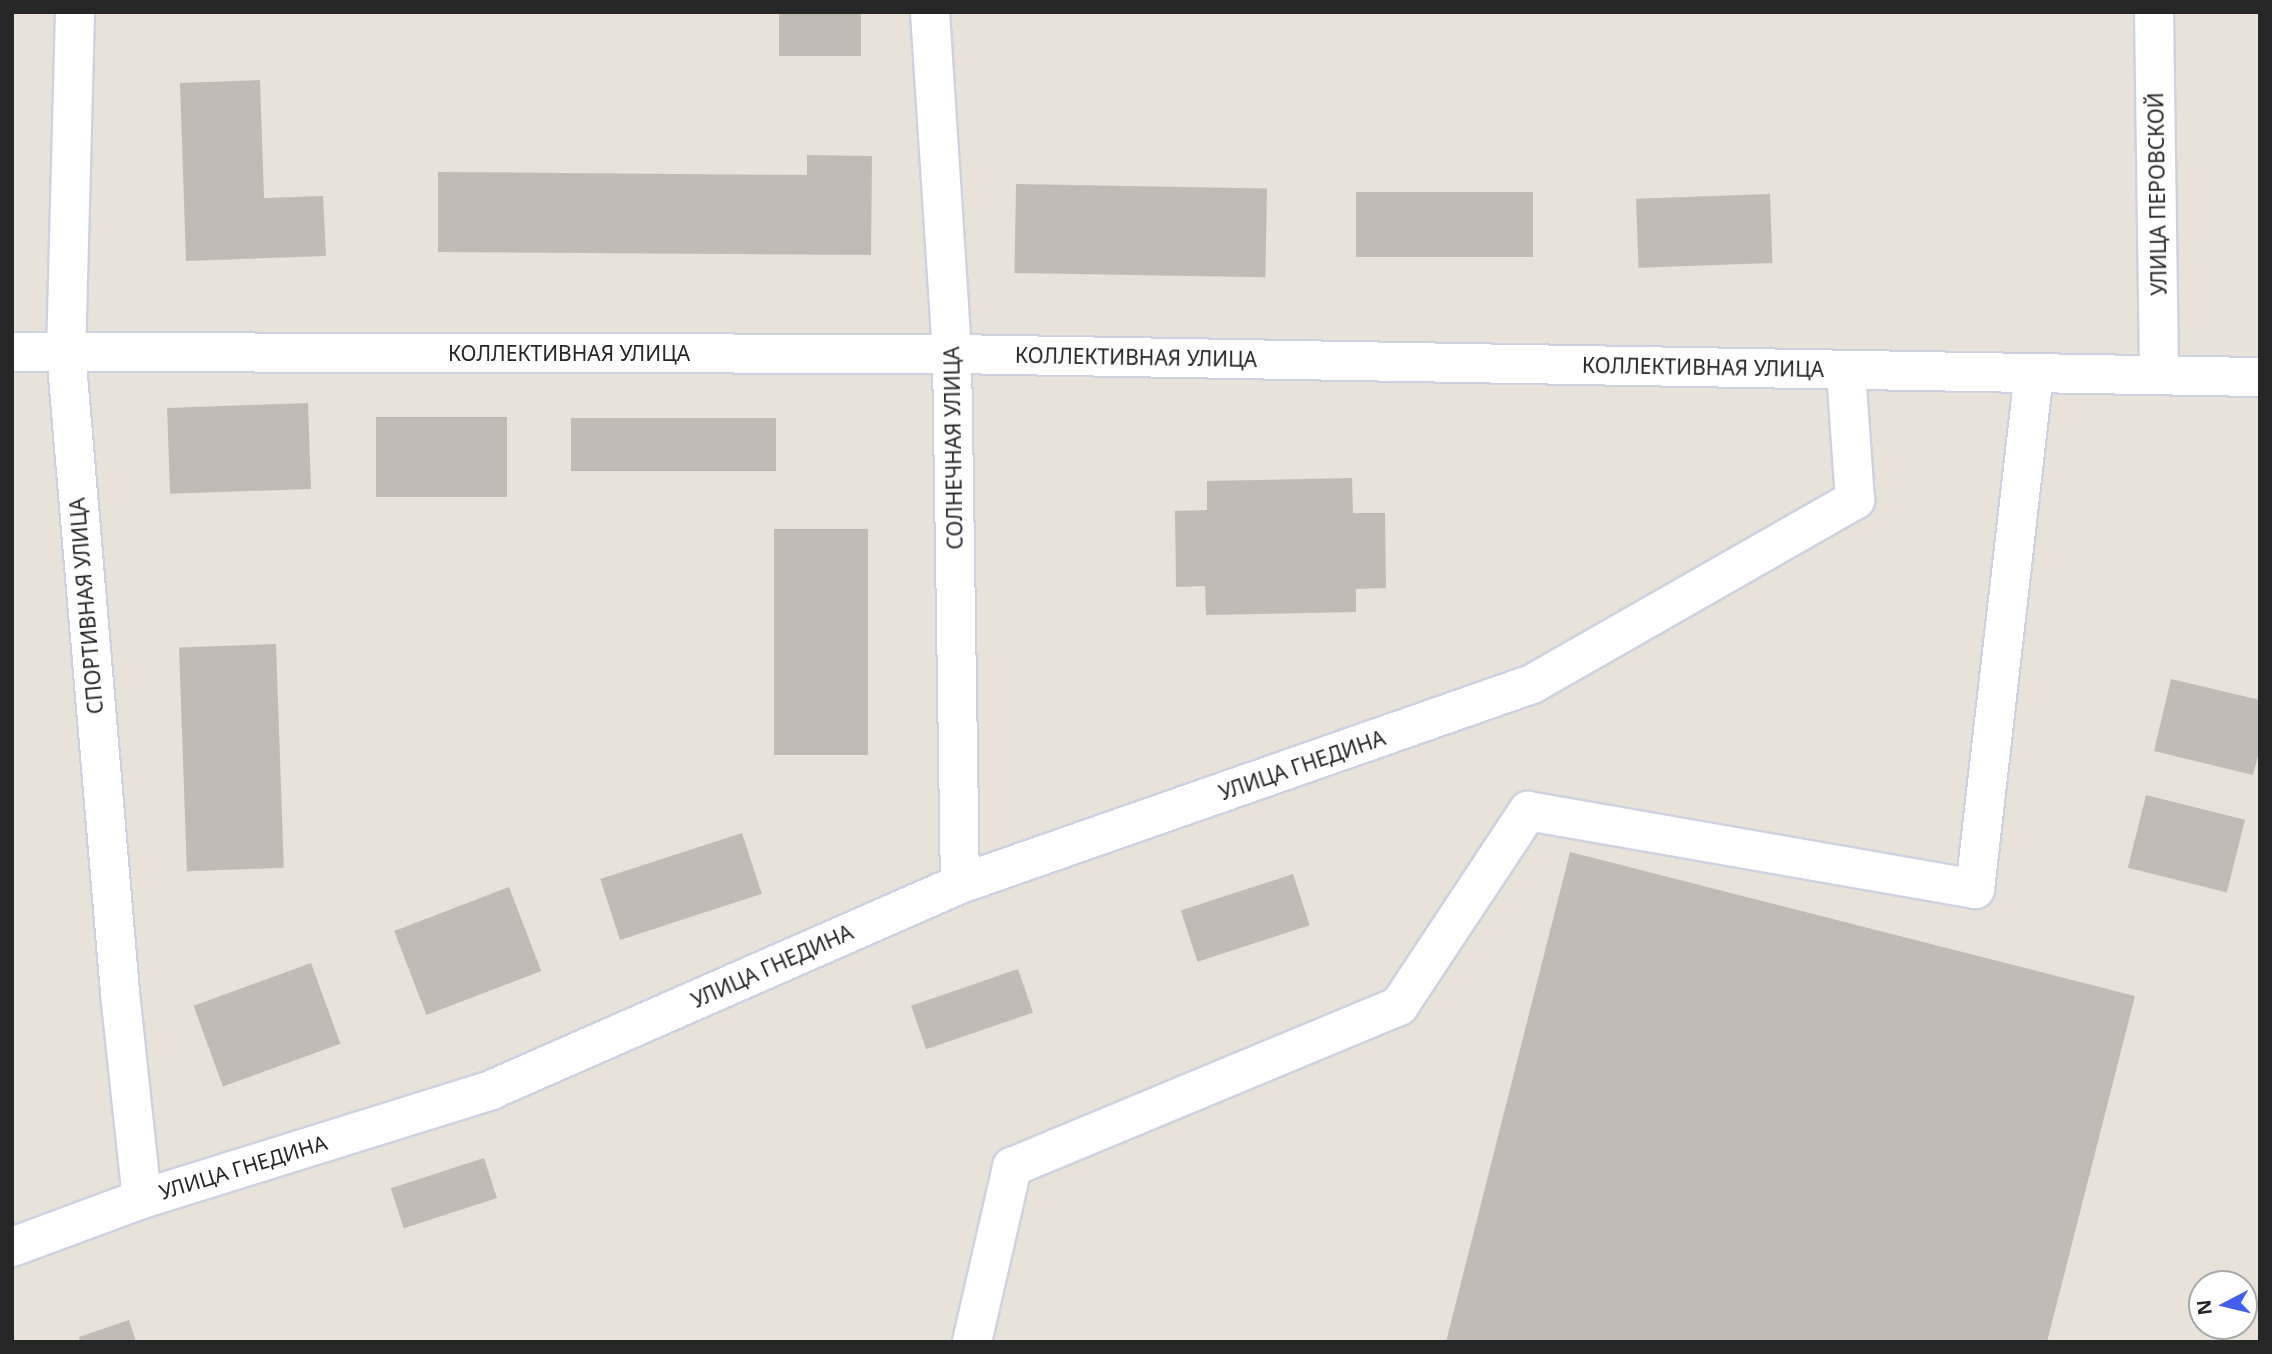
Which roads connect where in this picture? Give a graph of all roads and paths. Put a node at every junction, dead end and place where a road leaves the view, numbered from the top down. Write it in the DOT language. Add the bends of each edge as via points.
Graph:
graph roads {
  1 [pos="75,12"];
  2 [pos="930,12"];
  3 [pos="2154,12"];
  4 [pos="12,352"];
  5 [pos="66,352"];
  6 [pos="952,354"];
  7 [pos="1846,370"];
  8 [pos="2034,373"];
  9 [pos="2160,375"];
  10 [pos="2260,377"];
  11 [pos="960,884"];
  12 [pos="142,1199"];
  13 [pos="12,1247"];
  14 [pos="972,1342"];
  1 -- 5 [label="street, СПОРТИВНАЯ УЛИЦА"];
  2 -- 6 [label="street, СОЛНЕЧНАЯ УЛИЦА"];
  3 -- 9 [label="street, УЛИЦА ПЕРОВСКОЙ"];
  4 -- 5 [label="street, КОЛЛЕКТИВНАЯ УЛИЦА"];
  5 -- 6 [label="street, КОЛЛЕКТИВНАЯ УЛИЦА"];
  5 -- 12 [label="street, СПОРТИВНАЯ УЛИЦА" via="120,993"];
  6 -- 7 [label="street, КОЛЛЕКТИВНАЯ УЛИЦА"];
  6 -- 11 [label="street, СОЛНЕЧНАЯ УЛИЦА"];
  7 -- 8 [label="street, КОЛЛЕКТИВНАЯ УЛИЦА"];
  7 -- 11 [label="street, УЛИЦА ГНЕДИНА" via="1855,500 1532,684"];
  8 -- 9 [label="street, КОЛЛЕКТИВНАЯ УЛИЦА"];
  8 -- 14 [label="street" via="1975,889 1528,811 1399,1006 1012,1167"];
  9 -- 10 [label="street, КОЛЛЕКТИВНАЯ УЛИЦА"];
  11 -- 12 [label="street, УЛИЦА ГНЕДИНА" via="491,1090"];
  12 -- 13 [label="street, УЛИЦА ГНЕДИНА"];
}
